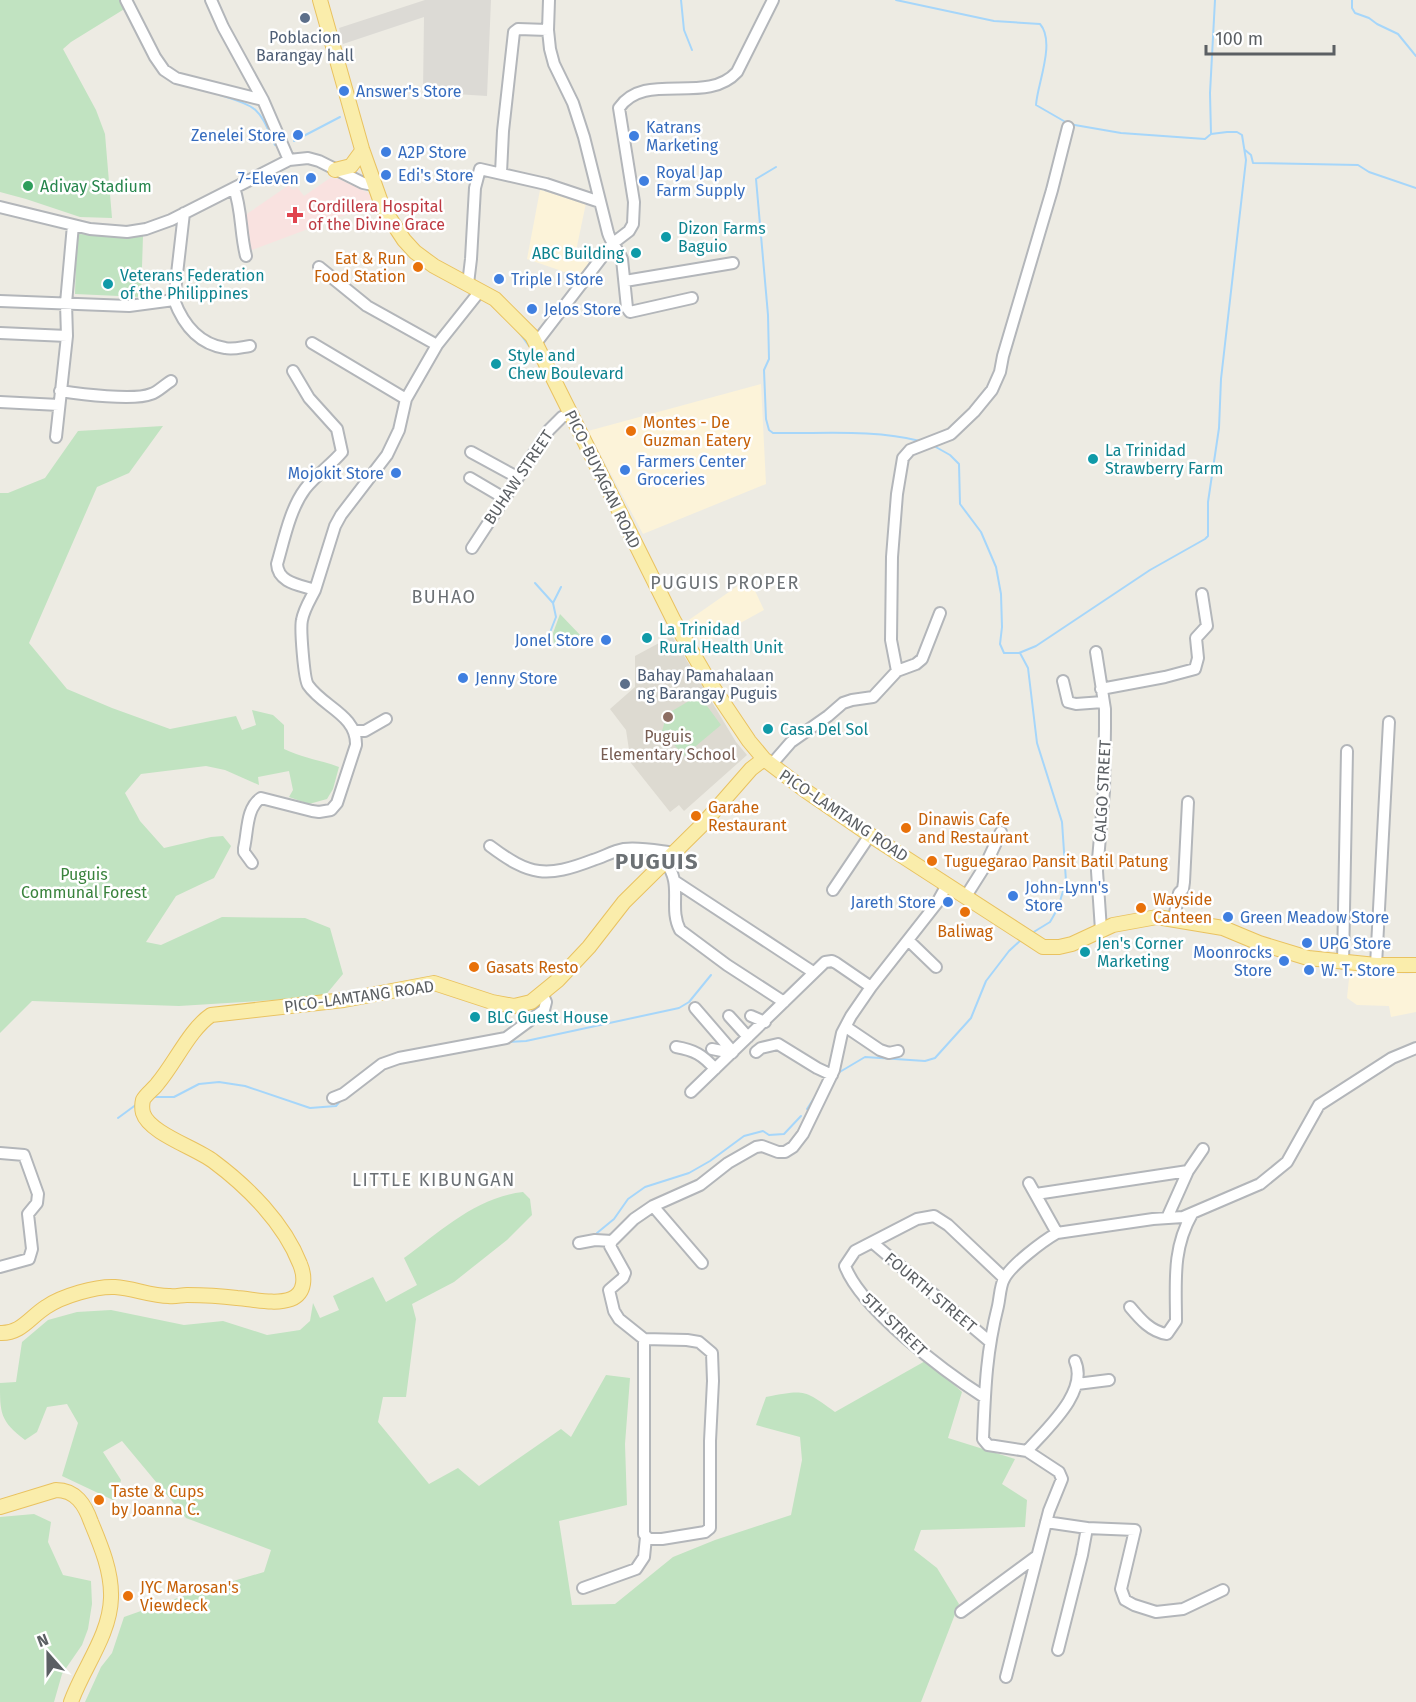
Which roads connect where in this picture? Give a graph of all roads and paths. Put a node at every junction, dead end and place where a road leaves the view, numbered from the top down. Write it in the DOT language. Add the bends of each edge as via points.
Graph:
graph roads {
  1 [pos="126,0"];
  2 [pos="211,0"];
  3 [pos="320,0"];
  4 [pos="549,0"];
  5 [pos="773,0"];
  6 [pos="548,30"];
  7 [pos="262,100"];
  8 [pos="1068,127"];
  9 [pos="363,151"];
  10 [pos="289,160"];
  11 [pos="334,170"];
  12 [pos="501,173"];
  13 [pos="374,185"];
  14 [pos="234,188"];
  15 [pos="600,202"];
  16 [pos="0,207"];
  17 [pos="184,213"];
  18 [pos="73,225"];
  19 [pos="612,244"];
  20 [pos="246,256"];
  21 [pos="733,263"];
  22 [pos="319,267"];
  23 [pos="625,281"];
  24 [pos="474,287"];
  25 [pos="692,298"];
  26 [pos="174,300"];
  27 [pos="0,301"];
  28 [pos="66,303"];
  29 [pos="0,333"];
  30 [pos="67,336"];
  31 [pos="312,343"];
  32 [pos="536,343"];
  33 [pos="437,345"];
  34 [pos="250,346"];
  35 [pos="293,371"];
  36 [pos="171,381"];
  37 [pos="60,391"];
  38 [pos="406,399"];
  39 [pos="0,402"];
  40 [pos="59,405"];
  41 [pos="567,415"];
  42 [pos="56,437"];
  43 [pos="471,452"];
  44 [pos="517,477"];
  45 [pos="470,478"];
  46 [pos="504,498"];
  47 [pos="472,548"];
  48 [pos="315,590"];
  49 [pos="1202,594"];
  50 [pos="940,613"];
  51 [pos="1096,652"];
  52 [pos="897,671"];
  53 [pos="1063,681"];
  54 [pos="1101,689"];
  55 [pos="1103,702"];
  56 [pos="386,719"];
  57 [pos="1389,722"];
  58 [pos="354,731"];
  59 [pos="1347,751"];
  60 [pos="767,762"];
  61 [pos="1188,802"];
  62 [pos="1001,832"];
  63 [pos="870,835"];
  64 [pos="490,846"];
  65 [pos="670,857"];
  66 [pos="252,863"];
  67 [pos="676,882"];
  68 [pos="947,885"];
  69 [pos="833,890"];
  70 [pos="966,896"];
  71 [pos="1174,918"];
  72 [pos="1101,930"];
  73 [pos="908,940"];
  74 [pos="1343,963"];
  75 [pos="1376,965"];
  76 [pos="1416,965"];
  77 [pos="936,967"];
  78 [pos="813,972"];
  79 [pos="872,987"];
  80 [pos="542,993"];
  81 [pos="784,1002"];
  82 [pos="695,1008"];
  83 [pos="729,1016"];
  84 [pos="751,1016"];
  85 [pos="765,1022"];
  86 [pos="846,1027"];
  87 [pos="748,1037"];
  88 [pos="676,1047"];
  89 [pos="1416,1047"];
  90 [pos="711,1049"];
  91 [pos="898,1051"];
  92 [pos="756,1052"];
  93 [pos="732,1053"];
  94 [pos="715,1069"];
  95 [pos="832,1075"];
  96 [pos="691,1092"];
  97 [pos="333,1098"];
  98 [pos="1203,1149"];
  99 [pos="0,1153"];
  100 [pos="1188,1171"];
  101 [pos="1029,1183"];
  102 [pos="1036,1194"];
  103 [pos="653,1206"];
  104 [pos="1192,1214"];
  105 [pos="1167,1218"];
  106 [pos="1057,1233"];
  107 [pos="612,1241"];
  108 [pos="579,1243"];
  109 [pos="873,1243"];
  110 [pos="702,1263"];
  111 [pos="0,1267"];
  112 [pos="1004,1278"];
  113 [pos="1130,1307"];
  114 [pos="0,1333"];
  115 [pos="644,1339"];
  116 [pos="989,1341"];
  117 [pos="1075,1360"];
  118 [pos="1109,1380"];
  119 [pos="1077,1384"];
  120 [pos="984,1397"];
  121 [pos="1027,1451"];
  122 [pos="0,1507"];
  123 [pos="1046,1522"];
  124 [pos="1087,1528"];
  125 [pos="646,1537"];
  126 [pos="1037,1556"];
  127 [pos="583,1588"];
  128 [pos="1223,1590"];
  129 [pos="961,1612"];
  130 [pos="1058,1650"];
  131 [pos="1006,1677"];
  132 [pos="71,1702"];
  1 -- 7 [label="street" via="164,70 176,78"];
  2 -- 7 [label="street"];
  3 -- 9 [label="main road, PICO-BUYAGAN ROAD"];
  4 -- 6 [label="street"];
  5 -- 19 [label="street" via="730,79 716,87 638,92 625,99 620,108 634,217 629,231"];
  6 -- 12 [label="street" via="518,29 514,33"];
  6 -- 15 [label="street" via="554,64 573,103"];
  7 -- 10 [label="street"];
  8 -- 52 [label="street" via="992,390 957,430 910,450 903,458 892,557 891,640"];
  9 -- 11 [label="main road" via="351,166"];
  9 -- 13 [label="main road, PICO-BUYAGAN ROAD"];
  10 -- 11 [label="street" via="308,158"];
  10 -- 14 [label="street"];
  11 -- 13 [label="street"];
  12 -- 15 [label="street"];
  12 -- 24 [label="street" via="479,170 471,259"];
  13 -- 24 [label="main road, PICO-BUYAGAN ROAD" via="383,208 410,248"];
  14 -- 17 [label="street"];
  14 -- 20 [label="street"];
  15 -- 19 [label="street"];
  16 -- 18 [label="street"];
  17 -- 18 [label="street" via="127,232"];
  17 -- 26 [label="street"];
  18 -- 28 [label="street"];
  19 -- 23 [label="street" via="620,252"];
  19 -- 32 [label="street"];
  21 -- 23 [label="street"];
  22 -- 33 [label="street" via="368,306"];
  23 -- 25 [label="street" via="630,312"];
  24 -- 32 [label="main road, PICO-BUYAGAN ROAD" via="495,299"];
  24 -- 33 [label="street"];
  26 -- 28 [label="street" via="129,306"];
  26 -- 34 [label="street" via="189,329 205,341 227,349"];
  27 -- 28 [label="street"];
  28 -- 30 [label="street"];
  29 -- 30 [label="street"];
  30 -- 37 [label="street"];
  31 -- 38 [label="street"];
  32 -- 41 [label="main road, PICO-BUYAGAN ROAD"];
  33 -- 38 [label="street"];
  35 -- 48 [label="street" via="309,398 337,429 342,443 342,452 299,499 277,564 284,579"];
  36 -- 37 [label="street" via="150,395 139,396"];
  37 -- 40 [label="street"];
  38 -- 48 [label="street" via="399,430 387,455 335,526"];
  39 -- 40 [label="street"];
  40 -- 42 [label="street"];
  41 -- 44 [label="street, BUHAW STREET" via="549,430"];
  41 -- 60 [label="main road, PICO-BUYAGAN ROAD" via="674,621 725,708"];
  43 -- 44 [label="street"];
  44 -- 46 [label="street, BUHAW STREET"];
  45 -- 46 [label="street"];
  46 -- 47 [label="street, BUHAW STREET"];
  48 -- 58 [label="street" via="301,624 306,681"];
  49 -- 54 [label="street" via="1207,626 1196,638 1195,669"];
  50 -- 52 [label="street" via="922,659"];
  51 -- 54 [label="street, CALGO STREET"];
  52 -- 60 [label="street" via="875,696 843,703"];
  53 -- 55 [label="street" via="1071,704"];
  54 -- 55 [label="street, CALGO STREET"];
  55 -- 72 [label="street, CALGO STREET" via="1105,771 1097,871"];
  56 -- 58 [label="street" via="365,731"];
  57 -- 75 [label="street"];
  58 -- 66 [label="street" via="356,745 334,808 319,812 258,800 250,814 244,848"];
  59 -- 74 [label="street"];
  60 -- 63 [label="main road, PICO-LAMTANG ROAD"];
  60 -- 65 [label="main road, PICO-LAMTANG ROAD" via="751,769"];
  61 -- 71 [label="street" via="1184,882"];
  62 -- 70 [label="street"];
  63 -- 68 [label="main road, PICO-LAMTANG ROAD"];
  63 -- 69 [label="street"];
  64 -- 65 [label="street" via="517,865 541,872 569,869 625,849 654,850"];
  65 -- 67 [label="street"];
  65 -- 80 [label="main road, PICO-LAMTANG ROAD"];
  67 -- 78 [label="street"];
  67 -- 81 [label="street" via="678,927 718,959"];
  68 -- 70 [label="main road, PICO-LAMTANG ROAD"];
  68 -- 73 [label="street"];
  70 -- 72 [label="main road, PICO-LAMTANG ROAD" via="1043,947 1072,944"];
  71 -- 72 [label="main road, PICO-LAMTANG ROAD" via="1157,917"];
  71 -- 74 [label="main road, PICO-LAMTANG ROAD" via="1223,928 1290,954"];
  73 -- 77 [label="street"];
  73 -- 79 [label="street"];
  74 -- 75 [label="main road, PICO-LAMTANG ROAD"];
  75 -- 76 [label="main road, PICO-LAMTANG ROAD"];
  78 -- 79 [label="street" via="832,961"];
  78 -- 81 [label="street"];
  79 -- 86 [label="street"];
  80 -- 97 [label="street" via="544,1010 506,1038 399,1058 382,1064"];
  80 -- 114 [label="main road, PICO-LAMTANG ROAD" via="531,1002 514,1006 434,983 344,1000 211,1015 143,1100 143,1116 160,1133 212,1160 259,1203 292,1246 304,1277 300,1292 286,1300 258,1301 168,1296 114,1287 60,1299 23,1326"];
  81 -- 85 [label="street"];
  82 -- 93 [label="street"];
  83 -- 87 [label="street"];
  84 -- 85 [label="street"];
  85 -- 87 [label="street"];
  86 -- 91 [label="street" via="880,1050"];
  86 -- 95 [label="street"];
  87 -- 93 [label="street"];
  88 -- 94 [label="street" via="699,1054"];
  89 -- 104 [label="street" via="1378,1066 1319,1105 1287,1162 1260,1184"];
  90 -- 93 [label="street"];
  92 -- 95 [label="street" via="778,1044"];
  93 -- 94 [label="street"];
  94 -- 96 [label="street"];
  95 -- 103 [label="street" via="793,1147 785,1152 756,1147 700,1185"];
  98 -- 100 [label="street"];
  99 -- 111 [label="street" via="24,1155 38,1194 37,1203 28,1214 32,1249 29,1259"];
  100 -- 102 [label="street"];
  100 -- 105 [label="street"];
  101 -- 102 [label="street"];
  102 -- 106 [label="street"];
  103 -- 107 [label="street"];
  103 -- 110 [label="street"];
  104 -- 105 [label="street"];
  104 -- 113 [label="street" via="1176,1255 1176,1321 1171,1330 1160,1333 1141,1321"];
  105 -- 106 [label="street"];
  106 -- 112 [label="street"];
  107 -- 108 [label="street"];
  107 -- 115 [label="street" via="610,1246 625,1273 609,1290 614,1311"];
  109 -- 112 [label="street" via="917,1219 934,1216"];
  109 -- 116 [label="street, FOURTH STREET"];
  109 -- 120 [label="street, 5TH STREET" via="849,1258 845,1266 850,1278 899,1331 957,1380"];
  112 -- 116 [label="street"];
  115 -- 125 [label="street"];
  115 -- 125 [label="street" via="699,1342 712,1353 714,1382 710,1528 662,1539"];
  116 -- 120 [label="street"];
  117 -- 119 [label="street"];
  118 -- 119 [label="street"];
  119 -- 121 [label="street" via="1068,1403"];
  120 -- 121 [label="street" via="983,1439 988,1445"];
  121 -- 123 [label="street" via="1062,1475"];
  122 -- 132 [label="main road" via="56,1490 74,1494 85,1506 104,1553 111,1598 106,1623"];
  123 -- 124 [label="street"];
  123 -- 126 [label="street"];
  124 -- 128 [label="street" via="1135,1530 1121,1589 1125,1600 1134,1605 1156,1612 1184,1609"];
  124 -- 130 [label="street"];
  125 -- 127 [label="street" via="644,1557 636,1569"];
  126 -- 129 [label="street"];
  126 -- 131 [label="street"];
}
